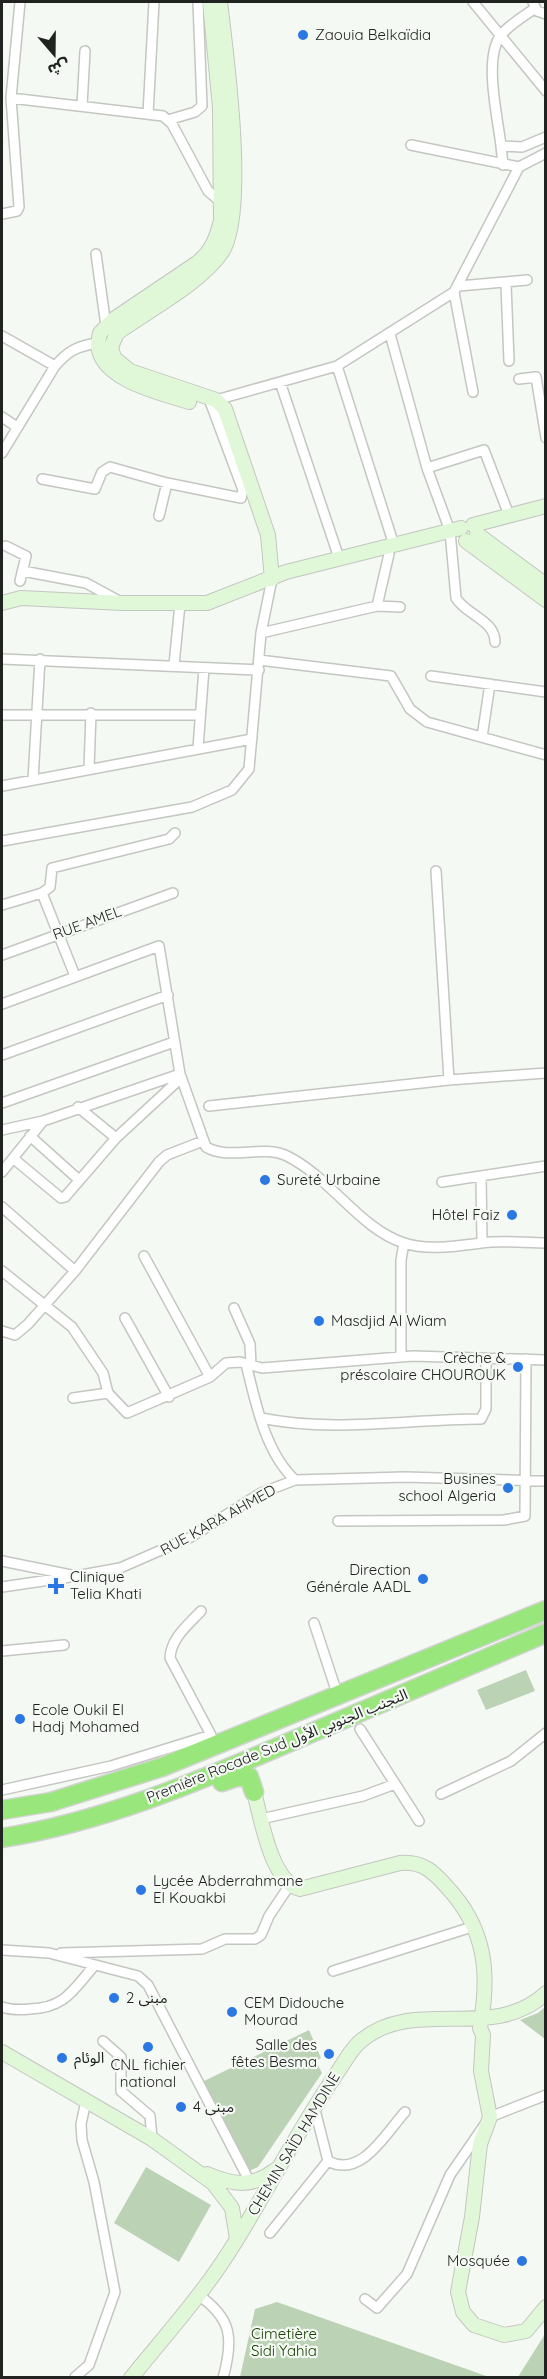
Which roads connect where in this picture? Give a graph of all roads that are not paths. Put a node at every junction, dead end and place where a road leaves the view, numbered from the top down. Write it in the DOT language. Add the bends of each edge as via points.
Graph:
graph roads {
  1 [pos="20,2"];
  2 [pos="154,2"];
  3 [pos="198,2"];
  4 [pos="210,2"];
  5 [pos="220,2"];
  6 [pos="473,2"];
  7 [pos="534,5"];
  8 [pos="546,14"];
  9 [pos="501,34"];
  10 [pos="85,51"];
  11 [pos="217,63"];
  12 [pos="201,64"];
  13 [pos="546,91"];
  14 [pos="11,98"];
  15 [pos="82,106"];
  16 [pos="148,114"];
  17 [pos="168,120"];
  18 [pos="546,137"];
  19 [pos="411,145"];
  20 [pos="501,146"];
  21 [pos="546,153"];
  22 [pos="503,165"];
  23 [pos="519,167"];
  24 [pos="228,204"];
  25 [pos="2,214"];
  26 [pos="96,254"];
  27 [pos="211,258"];
  28 [pos="527,280"];
  29 [pos="506,284"];
  30 [pos="456,289"];
  31 [pos="106,326"];
  32 [pos="390,334"];
  33 [pos="2,336"];
  34 [pos="98,343"];
  35 [pos="510,361"];
  36 [pos="55,366"];
  37 [pos="337,366"];
  38 [pos="519,379"];
  39 [pos="280,382"];
  40 [pos="473,392"];
  41 [pos="209,398"];
  42 [pos="2,417"];
  43 [pos="17,427"];
  44 [pos="546,438"];
  45 [pos="2,453"];
  46 [pos="427,468"];
  47 [pos="42,479"];
  48 [pos="167,483"];
  49 [pos="546,506"];
  50 [pos="546,513"];
  51 [pos="509,515"];
  52 [pos="159,516"];
  53 [pos="465,533"];
  54 [pos="6,546"];
  55 [pos="391,550"];
  56 [pos="339,558"];
  57 [pos="272,579"];
  58 [pos="546,585"];
  59 [pos="546,600"];
  60 [pos="2,603"];
  61 [pos="123,603"];
  62 [pos="180,604"];
  63 [pos="377,606"];
  64 [pos="400,608"];
  65 [pos="261,633"];
  66 [pos="495,642"];
  67 [pos="2,658"];
  68 [pos="40,659"];
  69 [pos="174,665"];
  70 [pos="259,665"];
  71 [pos="204,668"];
  72 [pos="432,676"];
  73 [pos="490,684"];
  74 [pos="546,692"];
  75 [pos="90,713"];
  76 [pos="2,715"];
  77 [pos="35,715"];
  78 [pos="200,715"];
  79 [pos="482,737"];
  80 [pos="252,738"];
  81 [pos="198,748"];
  82 [pos="546,754"];
  83 [pos="89,769"];
  84 [pos="33,780"];
  85 [pos="3,784"];
  86 [pos="175,833"];
  87 [pos="2,841"];
  88 [pos="436,871"];
  89 [pos="42,892"];
  90 [pos="173,893"];
  91 [pos="2,905"];
  92 [pos="59,933"];
  93 [pos="2,955"];
  94 [pos="75,976"];
  95 [pos="168,995"];
  96 [pos="2,1004"];
  97 [pos="174,1042"];
  98 [pos="2,1055"];
  99 [pos="546,1073"];
  100 [pos="181,1076"];
  101 [pos="449,1080"];
  102 [pos="2,1102"];
  103 [pos="209,1106"];
  104 [pos="78,1107"];
  105 [pos="43,1121"];
  106 [pos="2,1130"];
  107 [pos="30,1136"];
  108 [pos="116,1138"];
  109 [pos="203,1141"];
  110 [pos="14,1159"];
  111 [pos="546,1166"];
  112 [pos="2,1172"];
  113 [pos="481,1176"];
  114 [pos="79,1180"];
  115 [pos="442,1182"];
  116 [pos="2,1207"];
  117 [pos="482,1242"];
  118 [pos="404,1243"];
  119 [pos="546,1243"];
  120 [pos="144,1256"];
  121 [pos="75,1271"];
  122 [pos="3,1276"];
  123 [pos="45,1306"];
  124 [pos="234,1308"];
  125 [pos="124,1318"];
  126 [pos="2,1331"];
  127 [pos="401,1357"];
  128 [pos="486,1358"];
  129 [pos="526,1359"];
  130 [pos="546,1360"];
  131 [pos="251,1366"];
  132 [pos="210,1377"];
  133 [pos="108,1393"];
  134 [pos="169,1397"];
  135 [pos="73,1398"];
  136 [pos="261,1418"];
  137 [pos="295,1480"];
  138 [pos="525,1480"];
  139 [pos="546,1481"];
  140 [pos="338,1521"];
  141 [pos="2,1561"];
  142 [pos="76,1576"];
  143 [pos="2,1587"];
  144 [pos="546,1610"];
  145 [pos="201,1611"];
  146 [pos="314,1623"];
  147 [pos="546,1633"];
  148 [pos="64,1645"];
  149 [pos="2,1652"];
  150 [pos="334,1697"];
  151 [pos="358,1722"];
  152 [pos="546,1733"];
  153 [pos="211,1735"];
  154 [pos="395,1784"];
  155 [pos="2,1790"];
  156 [pos="254,1792"];
  157 [pos="441,1794"];
  158 [pos="134,1804"];
  159 [pos="2,1810"];
  160 [pos="261,1819"];
  161 [pos="419,1821"];
  162 [pos="2,1838"];
  163 [pos="289,1886"];
  164 [pos="475,1926"];
  165 [pos="2,1950"];
  166 [pos="49,1953"];
  167 [pos="94,1966"];
  168 [pos="333,1971"];
  169 [pos="546,1993"];
  170 [pos="2,2007"];
  171 [pos="482,2020"];
  172 [pos="103,2042"];
  173 [pos="2,2052"];
  174 [pos="546,2095"];
  175 [pos="86,2101"];
  176 [pos="314,2106"];
  177 [pos="405,2112"];
  178 [pos="490,2117"];
  179 [pos="152,2139"];
  180 [pos="328,2161"];
  181 [pos="191,2167"];
  182 [pos="278,2168"];
  183 [pos="235,2184"];
  184 [pos="251,2184"];
  185 [pos="225,2196"];
  186 [pos="256,2206"];
  187 [pos="270,2233"];
  188 [pos="237,2239"];
  189 [pos="197,2294"];
  190 [pos="365,2299"];
  191 [pos="546,2307"];
  192 [pos="75,2377"];
  193 [pos="131,2378"];
  194 [pos="223,2378"];
  1 -- 14 [label="street"];
  2 -- 16 [label="street"];
  3 -- 12 [label="street"];
  4 -- 11 [label="street"];
  5 -- 24 [label="street" via="229,81"];
  6 -- 9 [label="street"];
  7 -- 8 [label="street"];
  7 -- 9 [label="street"];
  9 -- 13 [label="street"];
  9 -- 20 [label="street" via="492,66"];
  10 -- 15 [label="street"];
  11 -- 12 [label="street"];
  11 -- 24 [label="street"];
  12 -- 17 [label="street" via="202,106"];
  14 -- 15 [label="street"];
  14 -- 25 [label="street" via="19,207"];
  15 -- 16 [label="street"];
  16 -- 17 [label="street"];
  17 -- 24 [label="street" via="208,191"];
  18 -- 20 [label="street" via="522,147"];
  19 -- 22 [label="street"];
  20 -- 22 [label="street"];
  21 -- 23 [label="street"];
  22 -- 23 [label="street"];
  23 -- 30 [label="street"];
  24 -- 27 [label="street" via="229,237"];
  26 -- 31 [label="street"];
  27 -- 31 [label="street"];
  27 -- 41 [label="street" via="191,281 117,333 111,347 114,358 130,370"];
  28 -- 29 [label="street"];
  29 -- 30 [label="street"];
  29 -- 35 [label="street"];
  30 -- 32 [label="street"];
  30 -- 40 [label="street"];
  31 -- 34 [label="street"];
  32 -- 37 [label="street"];
  32 -- 46 [label="street"];
  33 -- 36 [label="street"];
  34 -- 36 [label="street" via="73,348"];
  34 -- 41 [label="street" via="103,361 129,381 189,402"];
  36 -- 43 [label="street"];
  37 -- 39 [label="street"];
  37 -- 55 [label="street"];
  38 -- 44 [label="street" via="536,377"];
  39 -- 41 [label="street"];
  39 -- 56 [label="street"];
  41 -- 48 [label="street" via="243,495 235,499"];
  41 -- 57 [label="street" via="221,404 228,416 268,535"];
  42 -- 43 [label="street"];
  43 -- 45 [label="street"];
  46 -- 51 [label="street" via="484,450"];
  46 -- 53 [label="street"];
  47 -- 48 [label="street" via="95,489 102,472 110,467"];
  48 -- 52 [label="street"];
  49 -- 51 [label="street"];
  50 -- 53 [label="street"];
  51 -- 53 [label="street"];
  53 -- 55 [label="street"];
  53 -- 58 [label="street"];
  53 -- 59 [label="street"];
  53 -- 66 [label="street" via="456,598 490,627"];
  54 -- 61 [label="street" via="26,556 22,576 86,583"];
  55 -- 56 [label="street"];
  55 -- 57 [label="street" via="288,579"];
  55 -- 63 [label="street"];
  56 -- 57 [label="street"];
  57 -- 62 [label="street" via="207,603"];
  57 -- 65 [label="street"];
  60 -- 61 [label="street" via="21,598"];
  61 -- 62 [label="street"];
  62 -- 69 [label="street"];
  63 -- 64 [label="street"];
  63 -- 65 [label="street"];
  65 -- 70 [label="street"];
  67 -- 68 [label="street"];
  68 -- 69 [label="street"];
  68 -- 77 [label="street"];
  69 -- 71 [label="street"];
  70 -- 71 [label="street"];
  70 -- 79 [label="street" via="391,676 410,709 427,722"];
  70 -- 80 [label="street"];
  71 -- 78 [label="street"];
  72 -- 73 [label="street"];
  73 -- 74 [label="street"];
  73 -- 79 [label="street"];
  75 -- 77 [label="street"];
  75 -- 78 [label="street"];
  75 -- 83 [label="street"];
  76 -- 77 [label="street"];
  77 -- 84 [label="street"];
  78 -- 81 [label="street"];
  79 -- 82 [label="street"];
  80 -- 81 [label="street"];
  80 -- 87 [label="street" via="249,769 232,790 192,807"];
  81 -- 83 [label="street"];
  83 -- 84 [label="street"];
  84 -- 85 [label="street"];
  86 -- 89 [label="street" via="169,839 52,868 50,887"];
  88 -- 101 [label="street"];
  89 -- 91 [label="street"];
  89 -- 92 [label="street"];
  90 -- 92 [label="street, RUE AMEL"];
  92 -- 93 [label="street, RUE AMEL"];
  92 -- 94 [label="street"];
  94 -- 95 [label="street" via="159,946"];
  94 -- 96 [label="street"];
  95 -- 97 [label="street"];
  95 -- 98 [label="street"];
  97 -- 100 [label="street"];
  97 -- 102 [label="street"];
  99 -- 101 [label="street"];
  100 -- 104 [label="street"];
  100 -- 108 [label="street"];
  100 -- 109 [label="street"];
  101 -- 103 [label="street"];
  104 -- 105 [label="street"];
  104 -- 108 [label="street"];
  105 -- 106 [label="street"];
  105 -- 107 [label="street"];
  107 -- 110 [label="street"];
  107 -- 114 [label="street"];
  108 -- 114 [label="street"];
  109 -- 118 [label="street" via="206,1148 217,1151 259,1150 285,1155 329,1185 376,1227"];
  109 -- 121 [label="street" via="159,1162"];
  110 -- 112 [label="street"];
  110 -- 114 [label="street" via="61,1198"];
  111 -- 113 [label="street"];
  113 -- 115 [label="street"];
  113 -- 117 [label="street"];
  116 -- 121 [label="street"];
  117 -- 118 [label="street" via="453,1247"];
  117 -- 119 [label="street"];
  118 -- 127 [label="street"];
  120 -- 132 [label="street"];
  121 -- 123 [label="street"];
  122 -- 123 [label="street"];
  123 -- 126 [label="street" via="19,1333 10,1335"];
  123 -- 133 [label="street" via="72,1327 103,1373"];
  124 -- 131 [label="street" via="250,1344"];
  125 -- 134 [label="street"];
  127 -- 128 [label="street"];
  127 -- 131 [label="street" via="286,1367"];
  128 -- 129 [label="street"];
  128 -- 136 [label="street" via="486,1409 481,1419 367,1425 291,1424"];
  129 -- 130 [label="street"];
  129 -- 138 [label="street"];
  131 -- 132 [label="street" via="226,1363"];
  131 -- 136 [label="street" via="247,1368"];
  132 -- 134 [label="street"];
  133 -- 134 [label="street" via="128,1413"];
  133 -- 135 [label="street"];
  136 -- 137 [label="street" via="278,1460"];
  137 -- 138 [label="street, RUE KARA AHMED"];
  137 -- 142 [label="street, RUE KARA AHMED" via="261,1493 153,1556 120,1568"];
  138 -- 139 [label="street, RUE KARA AHMED"];
  138 -- 140 [label="street" via="526,1514 517,1519"];
  141 -- 142 [label="street, RUE KARA AHMED"];
  142 -- 143 [label="street"];
  144 -- 150 [label="highway, Première Rocade Sud التجنب الجنوبي الأول"];
  145 -- 153 [label="street" via="176,1639 170,1658"];
  146 -- 150 [label="street"];
  147 -- 151 [label="highway, Première Rocade Sud التجنب الجنوبي الأول"];
  148 -- 149 [label="street"];
  150 -- 153 [label="highway"];
  150 -- 159 [label="highway, Première Rocade Sud التجنب الجنوبي الأول" via="104,1787"];
  151 -- 154 [label="street"];
  151 -- 158 [label="highway, Première Rocade Sud التجنب الجنوبي الأول"];
  152 -- 157 [label="street" via="511,1761"];
  153 -- 155 [label="street" via="89,1772"];
  154 -- 160 [label="street" via="363,1796"];
  154 -- 161 [label="street"];
  156 -- 158 [label="highway" via="249,1777 244,1775 168,1802"];
  156 -- 160 [label="street"];
  158 -- 162 [label="highway, Première Rocade Sud التجنب الجنوبي الأول"];
  160 -- 163 [label="street" via="272,1856"];
  163 -- 164 [label="street" via="300,1889 416,1862 429,1869 450,1891"];
  163 -- 166 [label="street" via="255,1939 225,1939 202,1949"];
  164 -- 168 [label="street"];
  164 -- 171 [label="street" via="486,1980"];
  165 -- 166 [label="street"];
  166 -- 167 [label="street"];
  167 -- 170 [label="street" via="55,2006 14,2010"];
  167 -- 184 [label="street" via="138,1976 148,1984"];
  169 -- 171 [label="street, CHEMIN SAÏD HAMDINE" via="527,2008"];
  171 -- 176 [label="street, CHEMIN SAÏD HAMDINE" via="409,2019 380,2027 359,2042"];
  171 -- 178 [label="street" via="482,2072"];
  172 -- 179 [label="street" via="121,2057 121,2091 150,2116"];
  173 -- 175 [label="street"];
  174 -- 178 [label="street"];
  175 -- 179 [label="street"];
  175 -- 192 [label="street" via="82,2140 115,2292 89,2365"];
  176 -- 180 [label="street"];
  176 -- 182 [label="street, CHEMIN SAÏD HAMDINE"];
  177 -- 180 [label="street" via="365,2157 351,2166"];
  178 -- 190 [label="street" via="450,2175 406,2274 377,2308"];
  178 -- 191 [label="street" via="480,2144 472,2217 460,2276 458,2292 463,2313 474,2325 504,2336 526,2331"];
  179 -- 181 [label="street"];
  180 -- 187 [label="street"];
  181 -- 183 [label="street"];
  181 -- 185 [label="street"];
  182 -- 184 [label="street"];
  182 -- 186 [label="street, CHEMIN SAÏD HAMDINE"];
  183 -- 184 [label="street"];
  183 -- 186 [label="street" via="246,2190"];
  185 -- 186 [label="street"];
  185 -- 188 [label="street" via="234,2214"];
  186 -- 188 [label="street, CHEMIN SAÏD HAMDINE"];
  188 -- 189 [label="street, CHEMIN SAÏD HAMDINE"];
  189 -- 193 [label="street, CHEMIN SAÏD HAMDINE"];
  189 -- 194 [label="street" via="215,2307 230,2335"];
}
